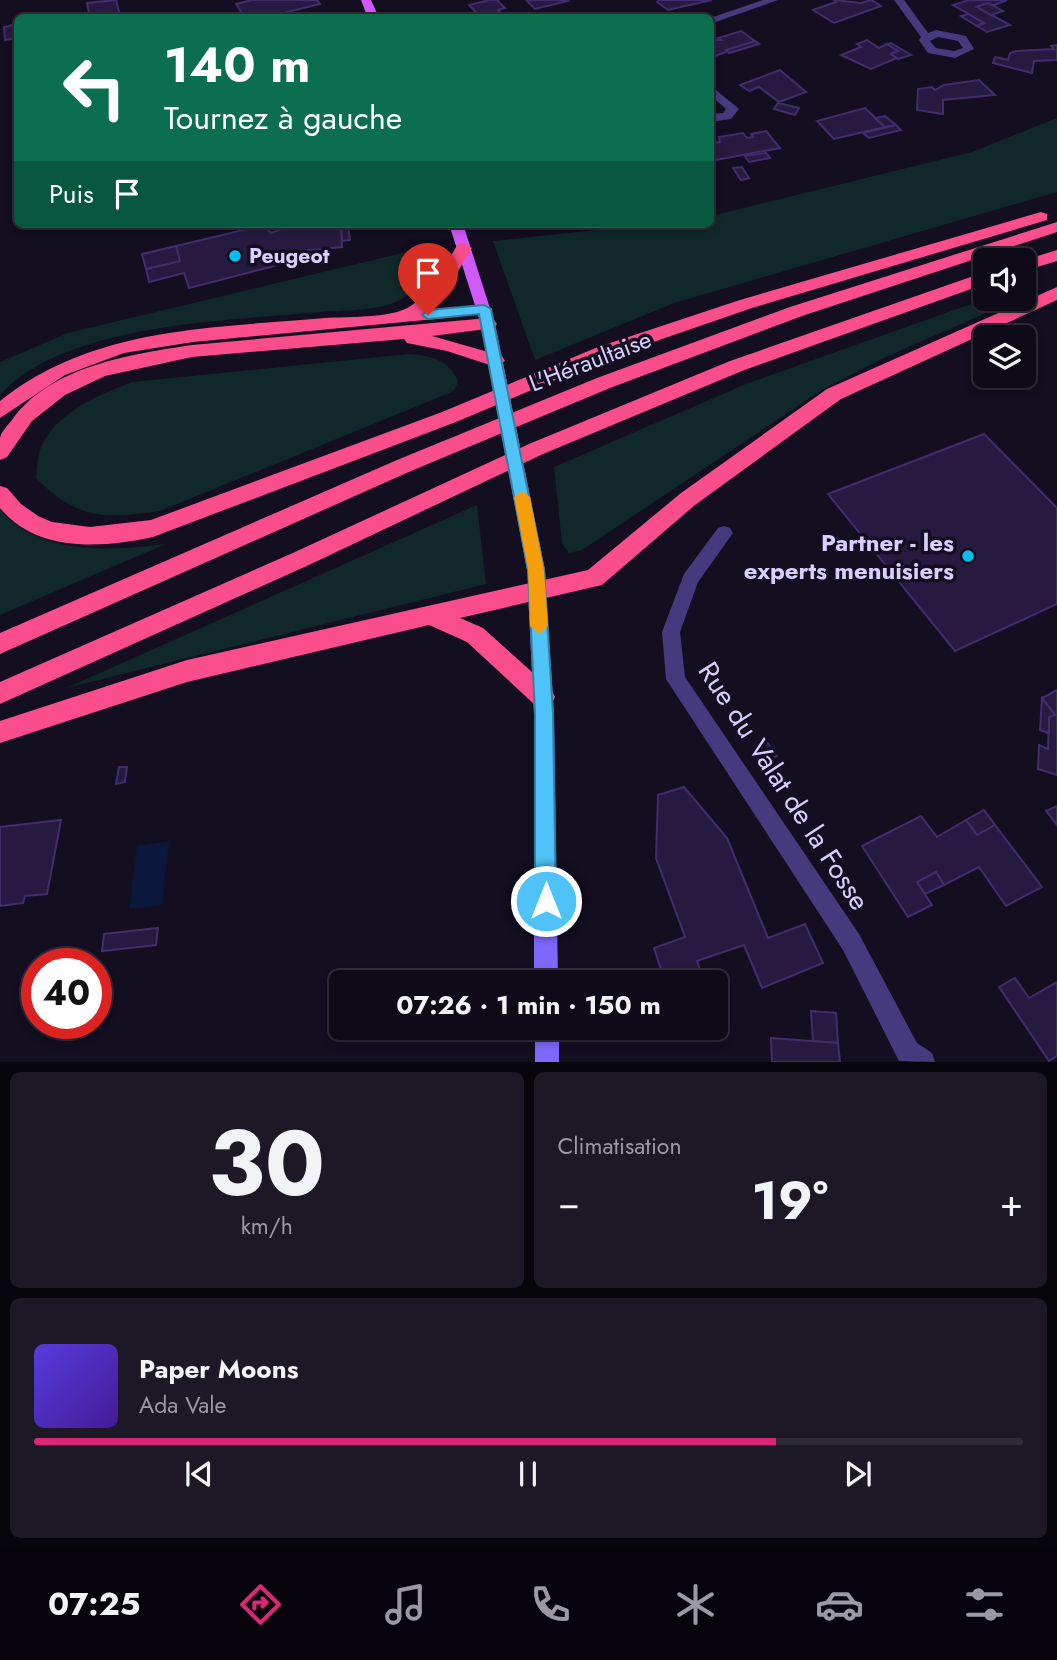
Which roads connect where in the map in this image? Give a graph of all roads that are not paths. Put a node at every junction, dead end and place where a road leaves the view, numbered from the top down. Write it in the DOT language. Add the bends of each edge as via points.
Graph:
graph roads {
  1 [pos="773,0"];
  2 [pos="898,0"];
  3 [pos="714,20"];
  4 [pos="926,37"];
  5 [pos="714,92"];
  6 [pos="714,118"];
  7 [pos="1057,212"];
  8 [pos="1057,227"];
  9 [pos="457,228"];
  10 [pos="464,248"];
  11 [pos="1057,255"];
  12 [pos="1036,262"];
  13 [pos="973,282"];
  14 [pos="1057,293"];
  15 [pos="406,317"];
  16 [pos="486,317"];
  17 [pos="379,337"];
  18 [pos="498,367"];
  19 [pos="0,411"];
  20 [pos="0,452"];
  21 [pos="0,494"];
  22 [pos="724,533"];
  23 [pos="537,581"];
  24 [pos="429,615"];
  25 [pos="0,644"];
  26 [pos="0,694"];
  27 [pos="543,697"];
  28 [pos="0,732"];
  29 [pos="547,970"];
  30 [pos="547,1040"];
  31 [pos="914,1058"];
  32 [pos="547,1062"];
  1 -- 3 [label="street"];
  2 -- 4 [label="street"];
  5 -- 6 [label="street" via="733,109 727,116"];
  7 -- 21 [label="highway" via="746,304 604,352 449,417 153,528 111,536 46,530 17,514"];
  8 -- 25 [label="highway, L'Héraultaise" via="890,279 542,407"];
  9 -- 10 [label="main road"];
  10 -- 15 [label="highway" via="439,289"];
  10 -- 16 [label="main road"];
  11 -- 12 [label="highway"];
  13 -- 26 [label="highway" via="736,366 536,449"];
  14 -- 23 [label="highway" via="834,394 688,499 594,578"];
  15 -- 16 [label="highway"];
  15 -- 19 [label="highway" via="133,343 51,372"];
  16 -- 17 [label="highway"];
  16 -- 18 [label="main road"];
  17 -- 18 [label="highway" via="432,341"];
  17 -- 20 [label="highway" via="199,351 93,373 47,396 23,416"];
  18 -- 23 [label="main road"];
  22 -- 31 [label="street, Rue du Valat de la Fosse" via="690,579 671,632 676,679 851,942"];
  23 -- 24 [label="highway"];
  23 -- 27 [label="street"];
  24 -- 27 [label="highway" via="475,635"];
  24 -- 28 [label="highway" via="187,671"];
  27 -- 29 [label="street"];
  30 -- 32 [label="street"];
}
